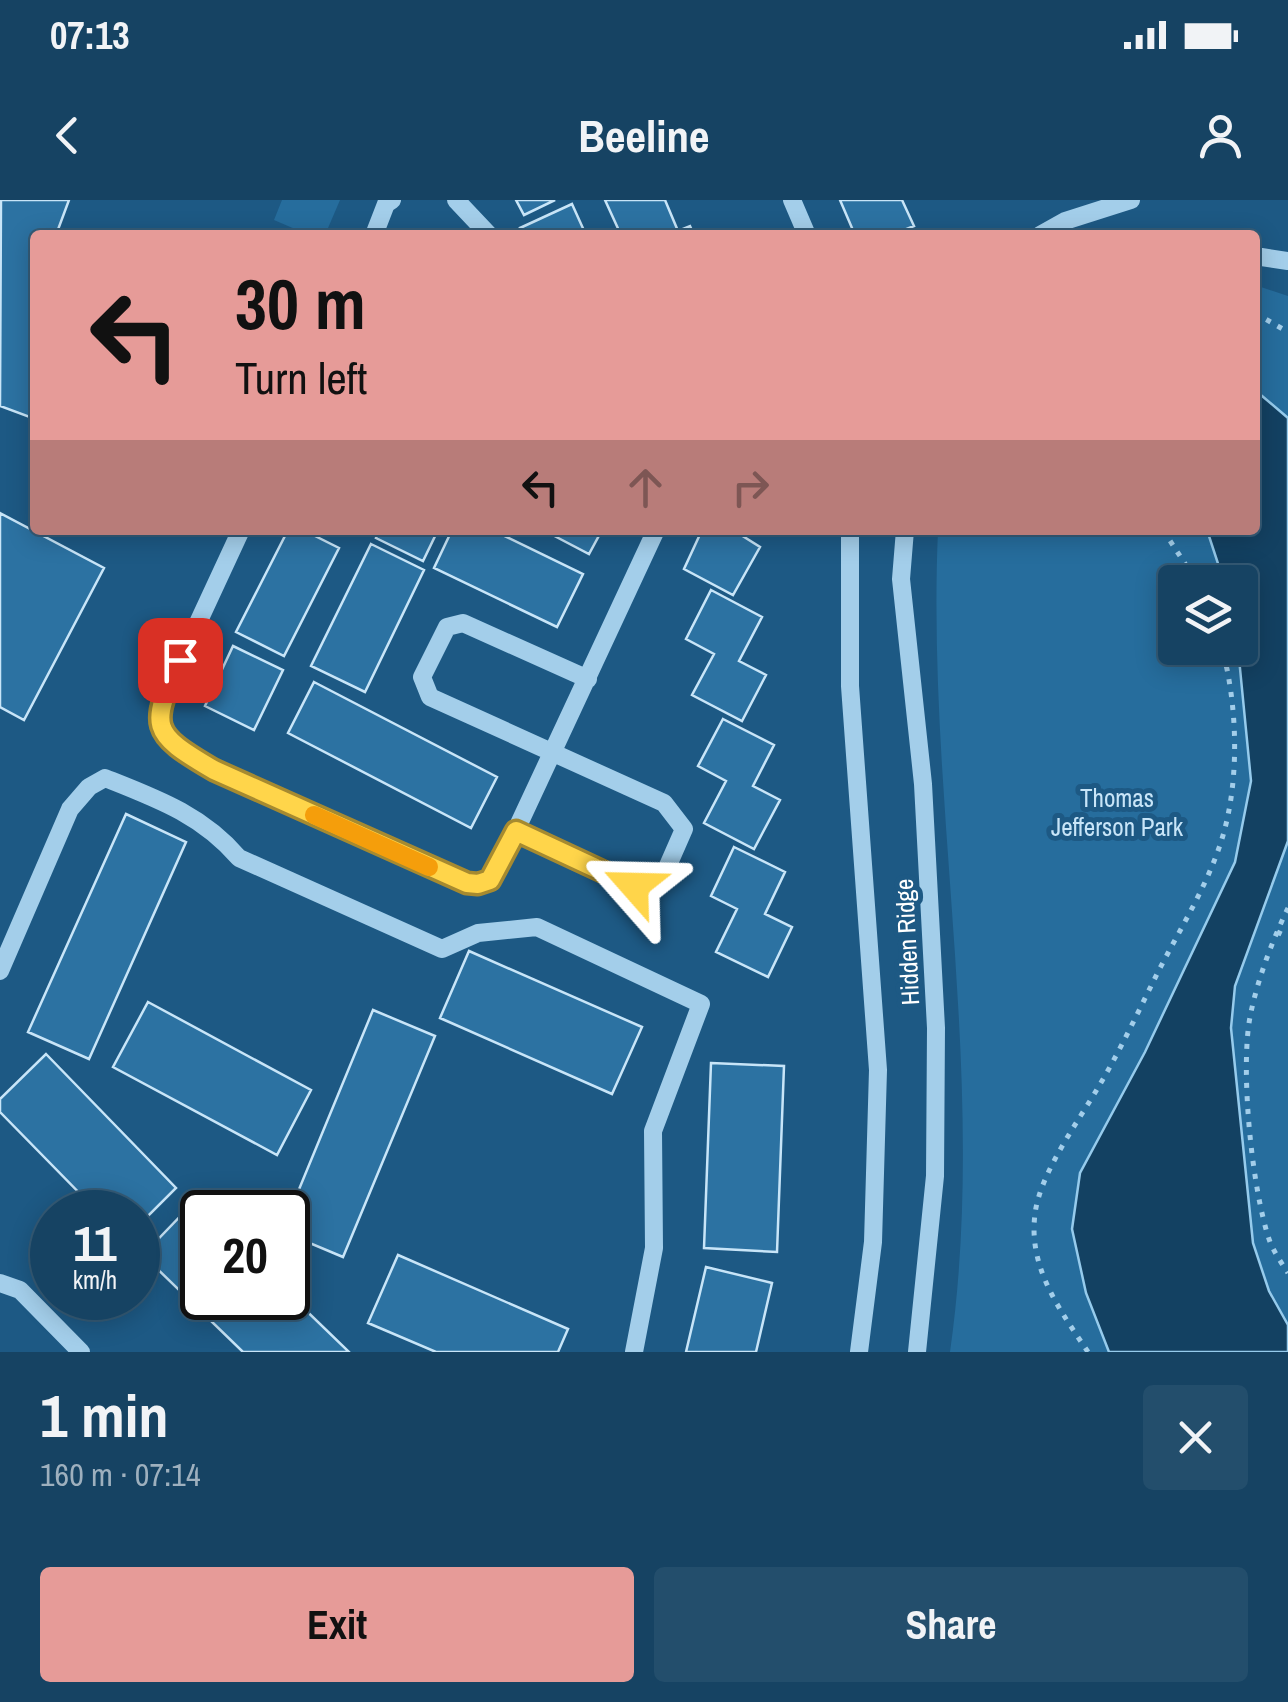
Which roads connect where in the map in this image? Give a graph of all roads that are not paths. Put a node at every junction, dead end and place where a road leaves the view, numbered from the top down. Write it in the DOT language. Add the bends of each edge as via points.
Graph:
graph roads {
  1 [pos="392,200"];
  2 [pos="456,200"];
  3 [pos="792,200"];
  4 [pos="1131,200"];
  5 [pos="376,230"];
  6 [pos="484,230"];
  7 [pos="805,230"];
  8 [pos="1049,230"];
  9 [pos="1260,257"];
  10 [pos="1288,261"];
  11 [pos="239,535"];
  12 [pos="654,535"];
  13 [pos="850,535"];
  14 [pos="904,535"];
  15 [pos="588,679"];
  16 [pos="554,751"];
  17 [pos="516,831"];
  18 [pos="0,971"];
  19 [pos="0,1283"];
  20 [pos="81,1352"];
  21 [pos="634,1352"];
  22 [pos="859,1352"];
  23 [pos="918,1352"];
  1 -- 5 [label="street"];
  2 -- 6 [label="street"];
  3 -- 7 [label="street"];
  4 -- 8 [label="street"];
  9 -- 10 [label="street"];
  11 -- 17 [label="street" via="158,709 174,747 467,883 490,880"];
  12 -- 15 [label="street"];
  13 -- 22 [label="street, Hidden Ridge" via="850,686 878,1070 874,1242"];
  14 -- 23 [label="street, Hidden Ridge" via="900,579 923,784 936,1028 935,1176"];
  15 -- 16 [label="street"];
  15 -- 16 [label="street" via="462,623 448,627 422,677 430,697"];
  16 -- 17 [label="street"];
  16 -- 17 [label="street" via="664,803 684,829 659,886 634,886"];
  18 -- 21 [label="street" via="70,809 106,778 217,832 239,858 442,949 478,934 537,927 700,1004 652,1131 654,1248"];
  19 -- 20 [label="street" via="20,1290"];
}
